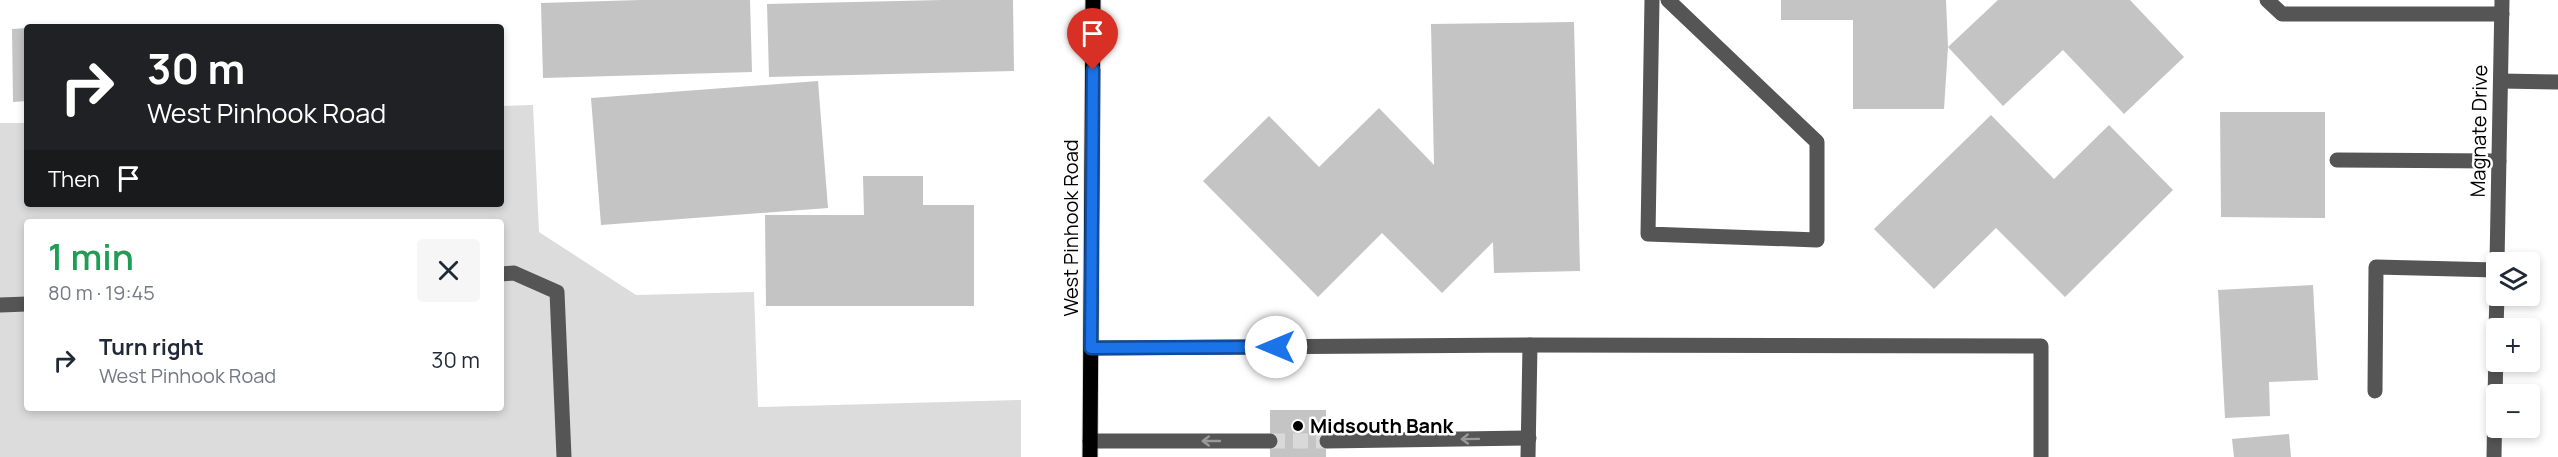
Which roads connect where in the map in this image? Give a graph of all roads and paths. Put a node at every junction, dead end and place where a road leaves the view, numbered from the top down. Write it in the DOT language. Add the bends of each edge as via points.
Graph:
graph roads {
  1 [pos="1093,0"];
  2 [pos="1652,0"];
  3 [pos="1668,0"];
  4 [pos="2267,0"];
  5 [pos="2502,7"];
  6 [pos="2501,81"];
  7 [pos="2558,82"];
  8 [pos="2337,160"];
  9 [pos="2499,161"];
  10 [pos="2497,252"];
  11 [pos="2486,270"];
  12 [pos="504,274"];
  13 [pos="24,304"];
  14 [pos="0,305"];
  15 [pos="1530,345"];
  16 [pos="1091,348"];
  17 [pos="2496,372"];
  18 [pos="2374,391"];
  19 [pos="1529,438"];
  20 [pos="1090,441"];
  21 [pos="1270,441"];
  22 [pos="1327,441"];
  23 [pos="564,457"];
  24 [pos="1090,457"];
  25 [pos="1528,457"];
  26 [pos="2041,457"];
  27 [pos="2494,457"];
  1 -- 16 [label="main road, West Pinhook Road"];
  2 -- 3 [label="street" via="1648,234 1817,240 1817,142"];
  4 -- 5 [label="street" via="2282,14"];
  5 -- 6 [label="street, Magnate Drive"];
  6 -- 7 [label="street"];
  6 -- 9 [label="street, Magnate Drive"];
  8 -- 9 [label="street"];
  9 -- 10 [label="street, Magnate Drive"];
  11 -- 18 [label="street" via="2376,267"];
  12 -- 23 [label="street" via="514,273 557,292"];
  13 -- 14 [label="street"];
  15 -- 16 [label="street"];
  15 -- 19 [label="street"];
  15 -- 26 [label="street" via="2041,346"];
  16 -- 20 [label="main road, West Pinhook Road"];
  17 -- 27 [label="street"];
  19 -- 22 [label="street, one-way"];
  19 -- 25 [label="street"];
  21 -- 20 [label="street, one-way"];
  20 -- 24 [label="main road, West Pinhook Road"];
}
